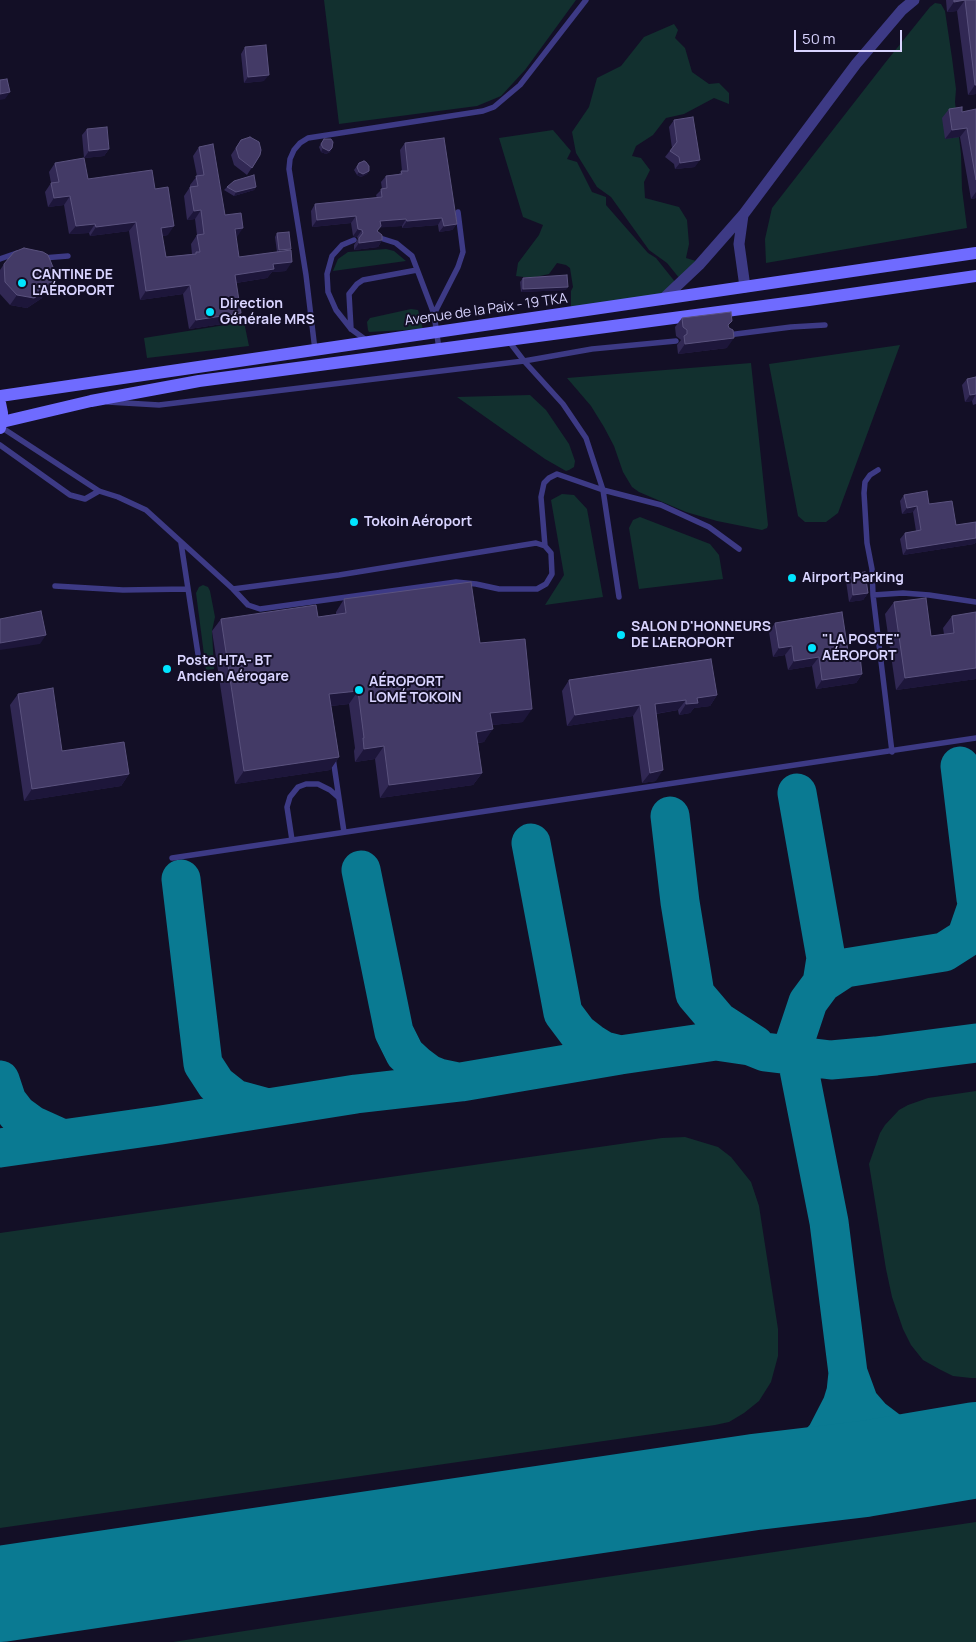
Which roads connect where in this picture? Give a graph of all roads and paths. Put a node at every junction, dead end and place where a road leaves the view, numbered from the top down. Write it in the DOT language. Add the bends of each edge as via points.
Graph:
graph roads {
  1 [pos="586,0"];
  2 [pos="914,0"];
  3 [pos="458,212"];
  4 [pos="742,215"];
  5 [pos="376,237"];
  6 [pos="354,240"];
  7 [pos="976,253"];
  8 [pos="25,255"];
  9 [pos="68,256"];
  10 [pos="39,258"];
  11 [pos="0,259"];
  12 [pos="417,270"];
  13 [pos="976,276"];
  14 [pos="745,287"];
  15 [pos="663,299"];
  16 [pos="434,314"];
  17 [pos="826,325"];
  18 [pos="351,329"];
  19 [pos="437,332"];
  20 [pos="726,335"];
  21 [pos="508,340"];
  22 [pos="676,341"];
  23 [pos="368,342"];
  24 [pos="315,350"];
  25 [pos="439,350"];
  26 [pos="524,361"];
  27 [pos="0,396"];
  28 [pos="91,401"];
  29 [pos="0,403"];
  30 [pos="1,426"];
  31 [pos="0,445"];
  32 [pos="878,470"];
  33 [pos="603,490"];
  34 [pos="99,491"];
  35 [pos="182,543"];
  36 [pos="545,546"];
  37 [pos="739,549"];
  38 [pos="55,586"];
  39 [pos="188,589"];
  40 [pos="233,589"];
  41 [pos="873,595"];
  42 [pos="619,597"];
  43 [pos="976,602"];
  44 [pos="198,654"];
  45 [pos="976,738"];
  46 [pos="332,748"];
  47 [pos="892,752"];
  48 [pos="338,797"];
  49 [pos="344,832"];
  50 [pos="292,840"];
  51 [pos="172,858"];
  1 -- 24 [label="lane" via="520,85 494,107 308,138 294,150 289,169"];
  2 -- 4 [label="street" via="856,64"];
  3 -- 16 [label="lane" via="463,252"];
  4 -- 14 [label="street" via="739,244"];
  4 -- 15 [label="street" via="699,266"];
  5 -- 12 [label="lane" via="396,243 412,256"];
  6 -- 18 [label="lane" via="342,245 332,256 327,274 328,292 336,310"];
  7 -- 14 [label="main road, Avenue de la Paix - 19 TKA"];
  8 -- 11 [label="lane" via="18,253"];
  9 -- 10 [label="lane"];
  12 -- 16 [label="lane"];
  12 -- 18 [label="lane" via="363,280 357,284 349,294"];
  13 -- 21 [label="main road"];
  14 -- 15 [label="main road, Avenue de la Paix - 19 TKA"];
  15 -- 19 [label="main road, Avenue de la Paix - 19 TKA"];
  16 -- 19 [label="lane"];
  17 -- 20 [label="lane"];
  18 -- 23 [label="lane"];
  19 -- 23 [label="main road, Avenue de la Paix - 19 TKA"];
  19 -- 25 [label="lane"];
  21 -- 25 [label="main road"];
  21 -- 26 [label="lane"];
  22 -- 26 [label="lane" via="592,349"];
  23 -- 24 [label="main road, Avenue de la Paix - 19 TKA"];
  24 -- 27 [label="main road, Avenue de la Paix - 19 TKA"];
  25 -- 28 [label="main road" via="199,381"];
  26 -- 28 [label="lane" via="158,405"];
  26 -- 33 [label="lane" via="563,404 586,438"];
  28 -- 30 [label="main road"];
  29 -- 30 [label="main road"];
  30 -- 34 [label="lane"];
  31 -- 34 [label="lane" via="70,495 86,499"];
  32 -- 41 [label="lane" via="865,482 864,493"];
  33 -- 36 [label="lane" via="557,474 549,478 544,483 541,497"];
  33 -- 37 [label="lane" via="661,505 709,527"];
  33 -- 42 [label="lane"];
  34 -- 35 [label="lane" via="146,510"];
  35 -- 39 [label="lane"];
  35 -- 40 [label="lane"];
  36 -- 40 [label="lane" via="536,543"];
  36 -- 40 [label="lane" via="550,554 552,574 537,590 498,590 456,582 260,609 248,605"];
  38 -- 39 [label="lane"];
  39 -- 44 [label="lane"];
  41 -- 43 [label="lane" via="929,594"];
  41 -- 47 [label="lane"];
  45 -- 47 [label="lane"];
  46 -- 48 [label="lane"];
  47 -- 49 [label="lane"];
  48 -- 49 [label="lane"];
  48 -- 50 [label="lane" via="318,784 298,788 290,797 288,807"];
  49 -- 50 [label="lane"];
  50 -- 51 [label="lane"];
}
